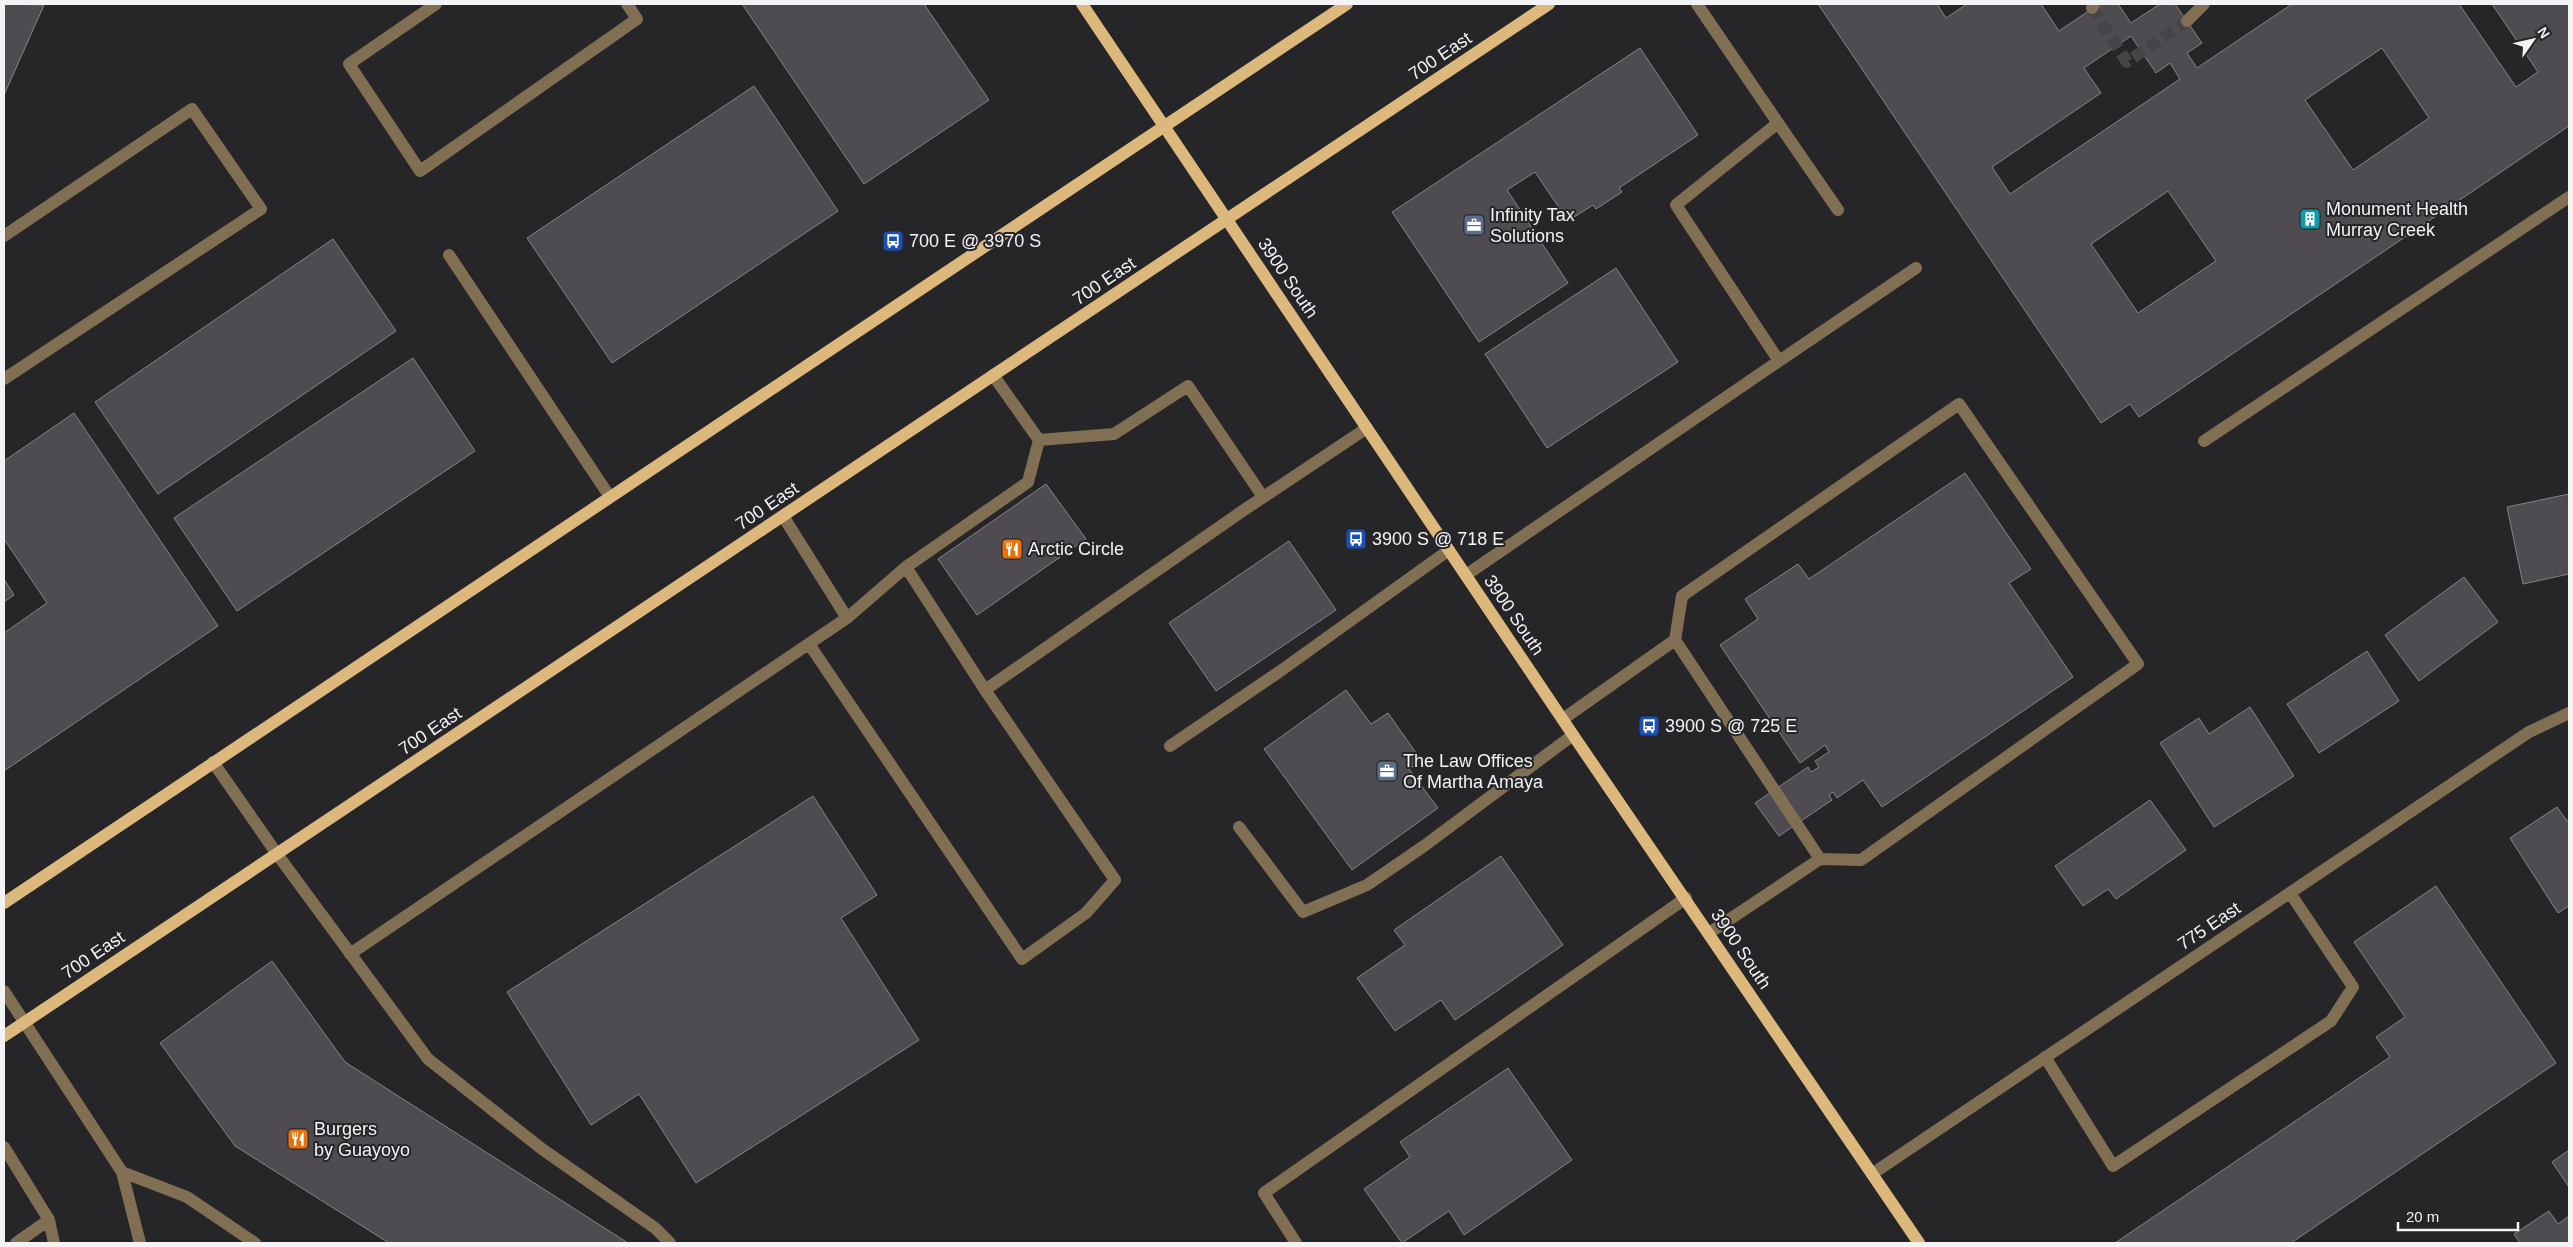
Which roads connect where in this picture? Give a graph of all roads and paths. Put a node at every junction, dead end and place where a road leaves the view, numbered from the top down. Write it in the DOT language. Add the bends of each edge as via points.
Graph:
graph roads {
  1 [pos="436,4"];
  2 [pos="627,4"];
  3 [pos="1082,4"];
  4 [pos="1347,4"];
  5 [pos="1549,4"];
  6 [pos="1697,4"];
  7 [pos="2204,4"];
  8 [pos="2187,21"];
  9 [pos="1778,123"];
  10 [pos="1164,125"];
  11 [pos="2569,197"];
  12 [pos="1838,210"];
  13 [pos="1227,219"];
  14 [pos="4,236"];
  15 [pos="449,255"];
  16 [pos="1916,268"];
  17 [pos="1779,361"];
  18 [pos="993,375"];
  19 [pos="4,379"];
  20 [pos="1367,428"];
  21 [pos="1039,440"];
  22 [pos="2204,441"];
  23 [pos="610,497"];
  24 [pos="1263,497"];
  25 [pos="783,516"];
  26 [pos="1449,550"];
  27 [pos="906,567"];
  28 [pos="1466,575"];
  29 [pos="847,618"];
  30 [pos="1675,640"];
  31 [pos="809,644"];
  32 [pos="985,690"];
  33 [pos="2569,713"];
  34 [pos="1563,720"];
  35 [pos="1573,735"];
  36 [pos="1170,746"];
  37 [pos="213,762"];
  38 [pos="1239,827"];
  39 [pos="277,854"];
  40 [pos="1820,858"];
  41 [pos="2290,893"];
  42 [pos="1686,898"];
  43 [pos="4,903"];
  44 [pos="1709,933"];
  45 [pos="350,954"];
  46 [pos="4,991"];
  47 [pos="25,1022"];
  48 [pos="4,1036"];
  49 [pos="2045,1057"];
  50 [pos="4,1147"];
  51 [pos="122,1172"];
  52 [pos="1872,1174"];
  53 [pos="49,1220"];
  54 [pos="16,1243"];
  55 [pos="54,1243"];
  56 [pos="140,1243"];
  57 [pos="254,1243"];
  58 [pos="670,1243"];
  59 [pos="1296,1243"];
  60 [pos="1919,1243"];
  1 -- 2 [label="street" via="349,64 420,171 637,19"];
  3 -- 10 [label="main road, 3900 South"];
  4 -- 10 [label="main road"];
  5 -- 13 [label="main road, 700 East"];
  6 -- 9 [label="street"];
  7 -- 8 [label="street"];
  9 -- 12 [label="street"];
  9 -- 17 [label="street" via="1676,205"];
  10 -- 13 [label="main road, 3900 South"];
  10 -- 23 [label="main road"];
  11 -- 22 [label="street"];
  13 -- 18 [label="main road, 700 East"];
  13 -- 20 [label="main road, 3900 South"];
  14 -- 19 [label="street" via="192,109 261,209"];
  15 -- 23 [label="street"];
  16 -- 17 [label="street"];
  17 -- 28 [label="street"];
  18 -- 21 [label="street"];
  18 -- 25 [label="main road, 700 East"];
  20 -- 24 [label="street"];
  20 -- 26 [label="main road, 3900 South"];
  21 -- 24 [label="street" via="1114,434 1188,386"];
  21 -- 27 [label="street" via="1028,482"];
  23 -- 37 [label="main road"];
  24 -- 32 [label="street"];
  25 -- 29 [label="street"];
  25 -- 39 [label="main road, 700 East"];
  26 -- 28 [label="main road, 3900 South"];
  26 -- 36 [label="street"];
  27 -- 29 [label="street"];
  27 -- 32 [label="street"];
  28 -- 34 [label="main road, 3900 South"];
  29 -- 31 [label="street"];
  30 -- 34 [label="street"];
  30 -- 40 [label="street"];
  30 -- 40 [label="street" via="1682,596 1959,404 2138,664 1861,860"];
  31 -- 32 [label="street" via="1022,959 1086,913 1115,880"];
  31 -- 45 [label="street"];
  33 -- 41 [label="street, 775 East" via="2529,732"];
  34 -- 35 [label="main road, 3900 South"];
  35 -- 38 [label="street" via="1367,885 1303,912"];
  35 -- 42 [label="main road, 3900 South"];
  37 -- 39 [label="street"];
  37 -- 43 [label="main road"];
  39 -- 45 [label="street"];
  39 -- 47 [label="main road, 700 East"];
  40 -- 44 [label="street"];
  41 -- 49 [label="street, 775 East"];
  41 -- 49 [label="street" via="2353,987 2332,1021 2113,1166"];
  42 -- 44 [label="main road, 3900 South"];
  42 -- 59 [label="street" via="1264,1193"];
  44 -- 52 [label="main road, 3900 South"];
  45 -- 58 [label="street" via="428,1059 542,1149 655,1228"];
  46 -- 47 [label="street"];
  47 -- 48 [label="main road, 700 East"];
  47 -- 51 [label="street"];
  49 -- 52 [label="street, 775 East"];
  50 -- 53 [label="street"];
  51 -- 56 [label="street"];
  51 -- 57 [label="street" via="187,1197"];
  52 -- 60 [label="main road, 3900 South"];
  53 -- 54 [label="street"];
  53 -- 55 [label="street"];
}
